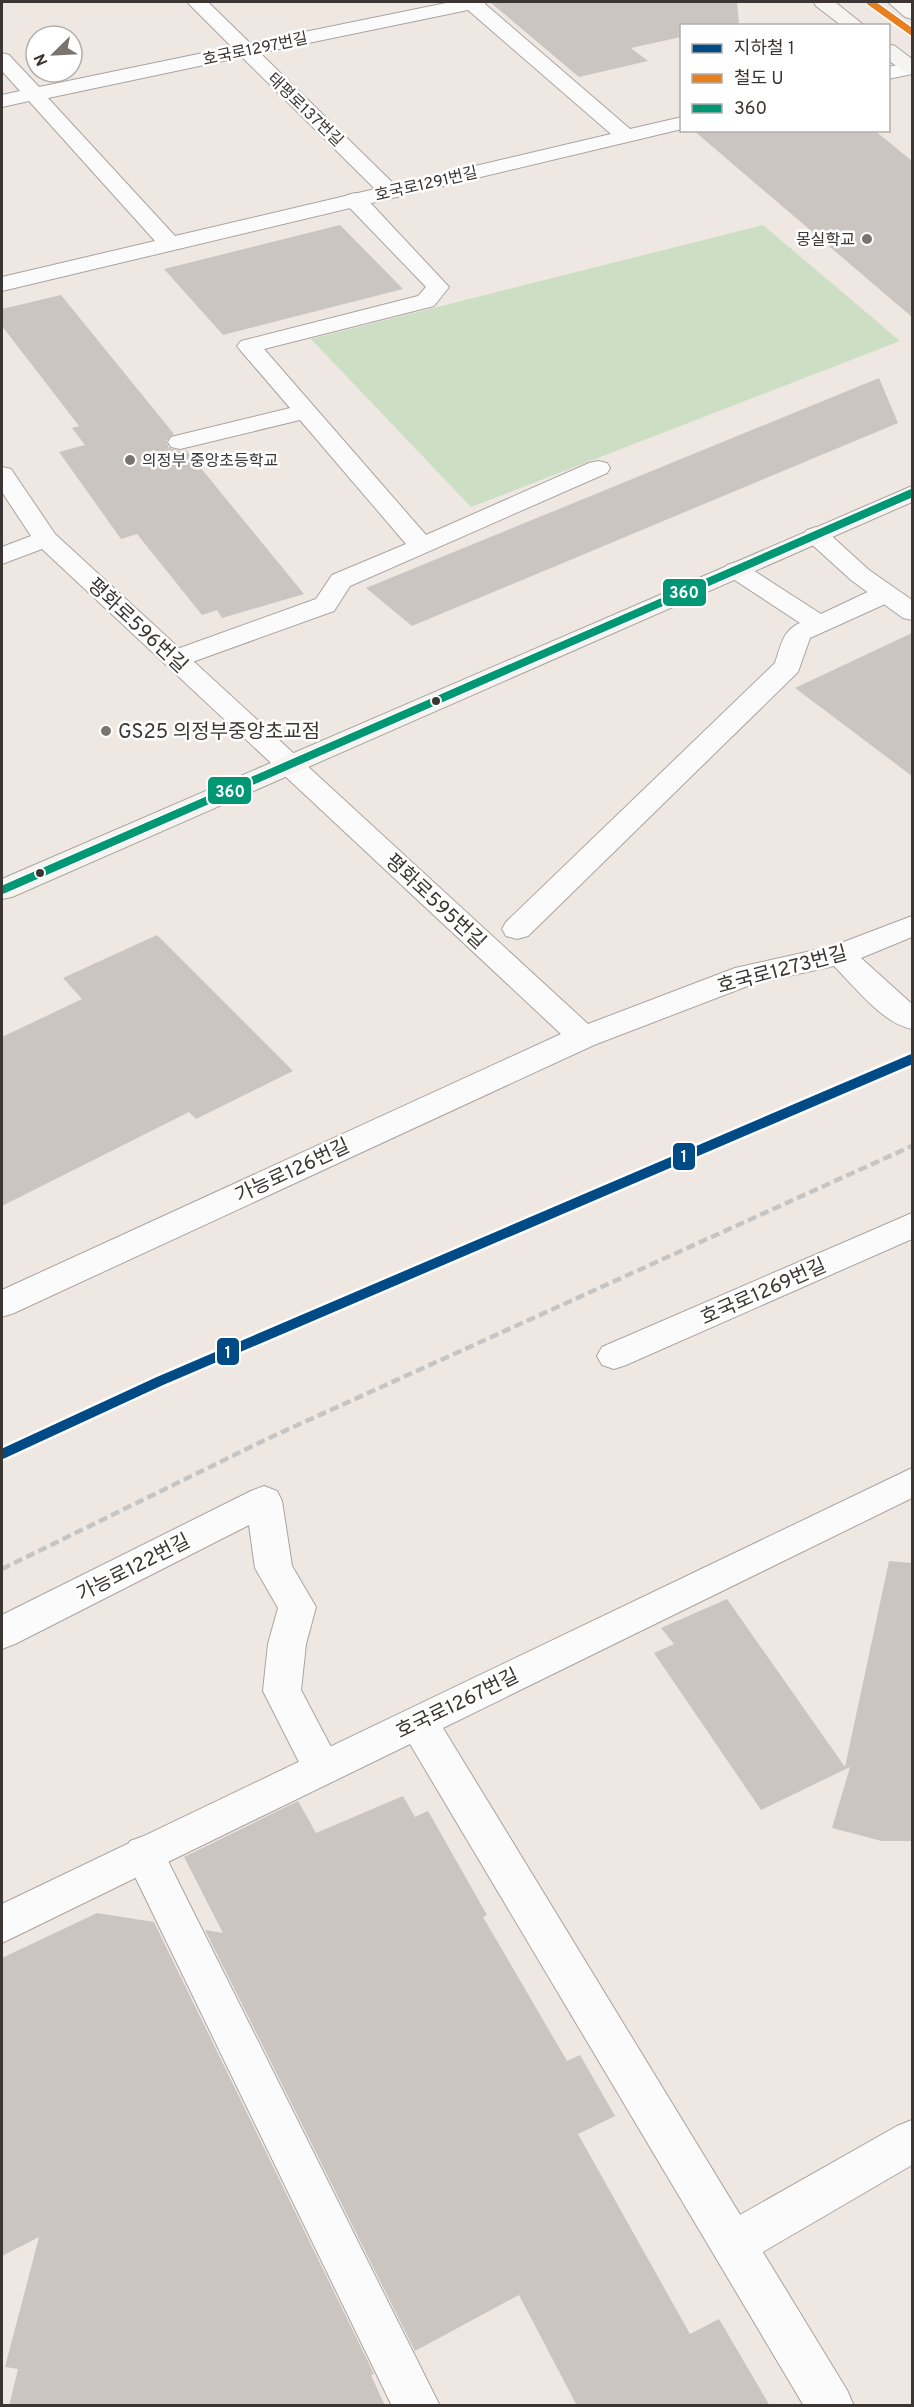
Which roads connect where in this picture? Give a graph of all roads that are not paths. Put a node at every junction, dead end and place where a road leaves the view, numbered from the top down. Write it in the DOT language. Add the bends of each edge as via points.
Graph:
graph roads {
  1 [pos="197,2"];
  2 [pos="475,2"];
  3 [pos="823,2"];
  4 [pos="897,2"];
  5 [pos="912,13"];
  6 [pos="852,24"];
  7 [pos="246,50"];
  8 [pos="890,52"];
  9 [pos="2,59"];
  10 [pos="912,68"];
  11 [pos="890,74"];
  12 [pos="33,94"];
  13 [pos="2,101"];
  14 [pos="680,123"];
  15 [pos="626,136"];
  16 [pos="390,192"];
  17 [pos="355,200"];
  18 [pos="170,244"];
  19 [pos="2,284"];
  20 [pos="305,412"];
  21 [pos="180,442"];
  22 [pos="598,468"];
  23 [pos="2,474"];
  24 [pos="912,493"];
  25 [pos="816,535"];
  26 [pos="46,539"];
  27 [pos="422,546"];
  28 [pos="2,556"];
  29 [pos="735,570"];
  30 [pos="885,594"];
  31 [pos="912,612"];
  32 [pos="819,625"];
  33 [pos="175,659"];
  34 [pos="289,765"];
  35 [pos="2,890"];
  36 [pos="912,926"];
  37 [pos="517,929"];
  38 [pos="840,955"];
  39 [pos="912,1019"];
  40 [pos="583,1037"];
  41 [pos="912,1225"];
  42 [pos="2,1304"];
  43 [pos="614,1356"];
  44 [pos="912,1482"];
  45 [pos="2,1633"];
  46 [pos="418,1722"];
  47 [pos="322,1768"];
  48 [pos="144,1854"];
  49 [pos="2,1924"];
  50 [pos="912,2141"];
  51 [pos="733,2244"];
  52 [pos="417,2406"];
  53 [pos="831,2406"];
  1 -- 7 [label="street, 태평로137번길"];
  2 -- 7 [label="street, 호국로1297번길"];
  2 -- 15 [label="street"];
  3 -- 6 [label="main road"];
  4 -- 5 [label="main road"];
  7 -- 12 [label="street, 호국로1297번길"];
  7 -- 16 [label="street, 태평로137번길"];
  8 -- 10 [label="main road"];
  9 -- 12 [label="street"];
  10 -- 11 [label="street"];
  12 -- 13 [label="street, 호국로1297번길"];
  12 -- 18 [label="street"];
  14 -- 15 [label="street, 호국로1291번길"];
  15 -- 16 [label="street, 호국로1291번길"];
  16 -- 17 [label="street, 호국로1291번길"];
  17 -- 18 [label="street, 호국로1291번길"];
  17 -- 20 [label="street" via="438,287 426,301 249,346"];
  18 -- 19 [label="street, 호국로1291번길"];
  20 -- 21 [label="street"];
  20 -- 27 [label="street"];
  22 -- 27 [label="street"];
  23 -- 26 [label="street, 평화로596번길"];
  24 -- 25 [label="main road"];
  25 -- 29 [label="main road"];
  25 -- 30 [label="street"];
  26 -- 28 [label="street"];
  26 -- 33 [label="street, 평화로596번길"];
  27 -- 33 [label="street" via="341,581 325,605"];
  29 -- 32 [label="street"];
  29 -- 34 [label="main road"];
  30 -- 31 [label="street"];
  30 -- 32 [label="street"];
  32 -- 37 [label="street" via="798,634 788,666"];
  33 -- 34 [label="street, 평화로596번길"];
  34 -- 35 [label="main road"];
  34 -- 40 [label="street, 평화로595번길"];
  36 -- 38 [label="street, 호국로1273번길"];
  38 -- 39 [label="street"];
  38 -- 40 [label="street, 호국로1273번길" via="746,975"];
  40 -- 42 [label="street, 가능로126번길"];
  41 -- 43 [label="street, 호국로1269번길"];
  44 -- 46 [label="street, 호국로1267번길"];
  45 -- 47 [label="street, 가능로122번길" via="264,1501 274,1568 297,1607 287,1644 282,1691"];
  46 -- 47 [label="street, 호국로1267번길"];
  46 -- 51 [label="street"];
  47 -- 48 [label="street, 호국로1267번길"];
  48 -- 49 [label="street, 호국로1267번길"];
  48 -- 52 [label="street"];
  50 -- 51 [label="street"];
  51 -- 53 [label="street"];
}
